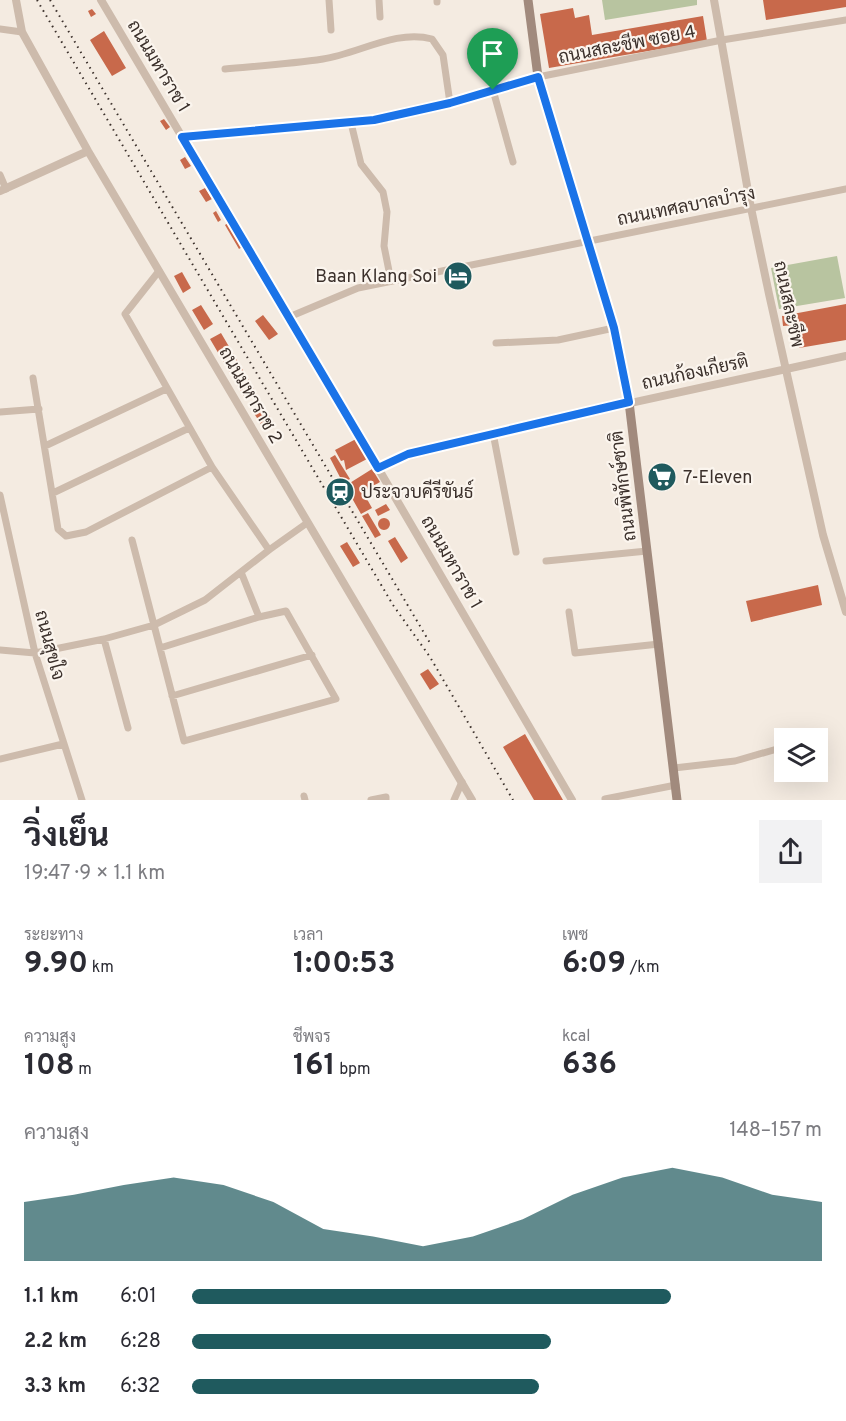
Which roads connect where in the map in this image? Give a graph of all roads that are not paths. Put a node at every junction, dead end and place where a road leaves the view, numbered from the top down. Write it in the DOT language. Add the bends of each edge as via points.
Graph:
graph roads {
  1 [pos="16,0"];
  2 [pos="100,0"];
  3 [pos="329,0"];
  4 [pos="379,0"];
  5 [pos="528,0"];
  6 [pos="714,0"];
  7 [pos="380,17"];
  8 [pos="846,20"];
  9 [pos="0,29"];
  10 [pos="331,30"];
  11 [pos="22,32"];
  12 [pos="722,40"];
  13 [pos="225,69"];
  14 [pos="538,77"];
  15 [pos="493,90"];
  16 [pos="450,103"];
  17 [pos="351,123"];
  18 [pos="182,137"];
  19 [pos="88,151"];
  20 [pos="513,162"];
  21 [pos="0,176"];
  22 [pos="846,189"];
  23 [pos="3,190"];
  24 [pos="751,208"];
  25 [pos="589,241"];
  26 [pos="159,271"];
  27 [pos="391,281"];
  28 [pos="289,317"];
  29 [pos="614,328"];
  30 [pos="496,343"];
  31 [pos="846,356"];
  32 [pos="786,369"];
  33 [pos="33,378"];
  34 [pos="166,389"];
  35 [pos="629,402"];
  36 [pos="39,409"];
  37 [pos="0,412"];
  38 [pos="189,428"];
  39 [pos="493,434"];
  40 [pos="45,446"];
  41 [pos="212,467"];
  42 [pos="378,468"];
  43 [pos="53,493"];
  44 [pos="0,495"];
  45 [pos="2,508"];
  46 [pos="307,524"];
  47 [pos="132,540"];
  48 [pos="269,550"];
  49 [pos="647,551"];
  50 [pos="516,552"];
  51 [pos="546,561"];
  52 [pos="241,572"];
  53 [pos="569,612"];
  54 [pos="846,612"];
  55 [pos="259,617"];
  56 [pos="154,625"];
  57 [pos="104,639"];
  58 [pos="659,644"];
  59 [pos="160,648"];
  60 [pos="0,650"];
  61 [pos="35,653"];
  62 [pos="312,656"];
  63 [pos="172,696"];
  64 [pos="128,728"];
  65 [pos="63,744"];
  66 [pos="774,750"];
  67 [pos="0,759"];
  68 [pos="674,768"];
  69 [pos="462,782"];
  70 [pos="676,785"];
  71 [pos="605,798"];
  72 [pos="82,800"];
  73 [pos="371,800"];
  74 [pos="386,800"];
  75 [pos="454,800"];
  76 [pos="472,800"];
  77 [pos="572,800"];
  78 [pos="677,800"];
  1 -- 11 [label="street, ถนนมหาราช 2"];
  2 -- 18 [label="street, ถนนมหาราช 1"];
  3 -- 10 [label="street"];
  4 -- 7 [label="street"];
  5 -- 14 [label="main road, ถนนพิทักษ์ชาติ"];
  6 -- 12 [label="street, ถนนสละชีพ"];
  8 -- 12 [label="street, ถนนสละชีพ ซอย 4"];
  9 -- 11 [label="street"];
  11 -- 19 [label="street, ถนนมหาราช 2"];
  12 -- 14 [label="street, ถนนสละชีพ ซอย 4"];
  12 -- 24 [label="street, ถนนสละชีพ"];
  13 -- 16 [label="street" via="325,59 396,39 422,36 432,39 443,55"];
  14 -- 15 [label="street, ถนนสละชีพ ซอย 4"];
  14 -- 25 [label="main road, ถนนพิทักษ์ชาติ"];
  15 -- 16 [label="street, ถนนสละชีพ ซอย 4"];
  15 -- 20 [label="street"];
  16 -- 17 [label="street, ถนนสละชีพ ซอย 4"];
  17 -- 18 [label="street, ถนนสละชีพ ซอย 4"];
  17 -- 27 [label="street" via="361,164 383,192 387,212 384,246"];
  18 -- 28 [label="street, ถนนมหาราช 1"];
  19 -- 23 [label="street"];
  19 -- 26 [label="street, ถนนมหาราช 2"];
  21 -- 23 [label="street"];
  22 -- 24 [label="street, ถนนเทศลบาลบำรุง"];
  24 -- 25 [label="street, ถนนเทศลบาลบำรุง"];
  24 -- 32 [label="street, ถนนสละชีพ"];
  25 -- 27 [label="street, ถนนเทศลบาลบำรุง"];
  25 -- 29 [label="main road, ถนนพิทักษ์ชาติ"];
  26 -- 34 [label="street" via="125,314"];
  26 -- 46 [label="street, ถนนมหาราช 2"];
  27 -- 28 [label="street, ถนนเทศลบาลบำรุง" via="358,288"];
  28 -- 42 [label="street, ถนนมหาราช 1"];
  29 -- 30 [label="street" via="558,340"];
  29 -- 35 [label="main road, ถนนพิทักษ์ชาติ"];
  31 -- 32 [label="street, ถนนก้องเกียรติ"];
  32 -- 35 [label="street, ถนนก้องเกียรติ"];
  32 -- 54 [label="street, ถนนสละชีพ" via="823,535"];
  33 -- 36 [label="street"];
  34 -- 38 [label="street"];
  34 -- 40 [label="street"];
  35 -- 39 [label="street, ถนนก้องเกียรติ"];
  35 -- 49 [label="main road, ถนนพิทักษ์ชาติ"];
  36 -- 37 [label="street"];
  36 -- 40 [label="street"];
  38 -- 41 [label="street"];
  38 -- 43 [label="street"];
  39 -- 42 [label="street, ถนนก้องเกียรติ" via="408,454"];
  39 -- 50 [label="street"];
  40 -- 43 [label="street"];
  41 -- 43 [label="street" via="87,532 66,536 58,529"];
  41 -- 48 [label="street"];
  42 -- 77 [label="street, ถนนมหาราช 1"];
  44 -- 45 [label="street, ถนนสุขใจ"];
  45 -- 61 [label="street, ถนนสุขใจ"];
  46 -- 48 [label="street"];
  46 -- 69 [label="street, ถนนมหาราช 2"];
  47 -- 56 [label="street"];
  48 -- 52 [label="street"];
  49 -- 51 [label="street"];
  49 -- 58 [label="main road, ถนนพิทักษ์ชาติ"];
  52 -- 55 [label="street"];
  52 -- 56 [label="street" via="205,600"];
  53 -- 58 [label="street" via="575,653"];
  55 -- 59 [label="street"];
  55 -- 62 [label="street" via="286,611"];
  56 -- 57 [label="street"];
  56 -- 59 [label="street"];
  57 -- 61 [label="street"];
  57 -- 64 [label="street"];
  58 -- 68 [label="main road, ถนนพิทักษ์ชาติ"];
  59 -- 63 [label="street"];
  60 -- 61 [label="street"];
  61 -- 65 [label="street, ถนนสุขใจ"];
  62 -- 63 [label="street"];
  62 -- 63 [label="street" via="336,699 184,741"];
  65 -- 67 [label="street"];
  65 -- 72 [label="street, ถนนสุขใจ"];
  66 -- 68 [label="street" via="735,761"];
  68 -- 70 [label="main road, ถนนพิทักษ์ชาติ"];
  69 -- 75 [label="street"];
  69 -- 76 [label="street, ถนนมหาราช 2"];
  70 -- 71 [label="street"];
  70 -- 78 [label="main road, ถนนพิทักษ์ชาติ"];
  73 -- 74 [label="street"];
}
